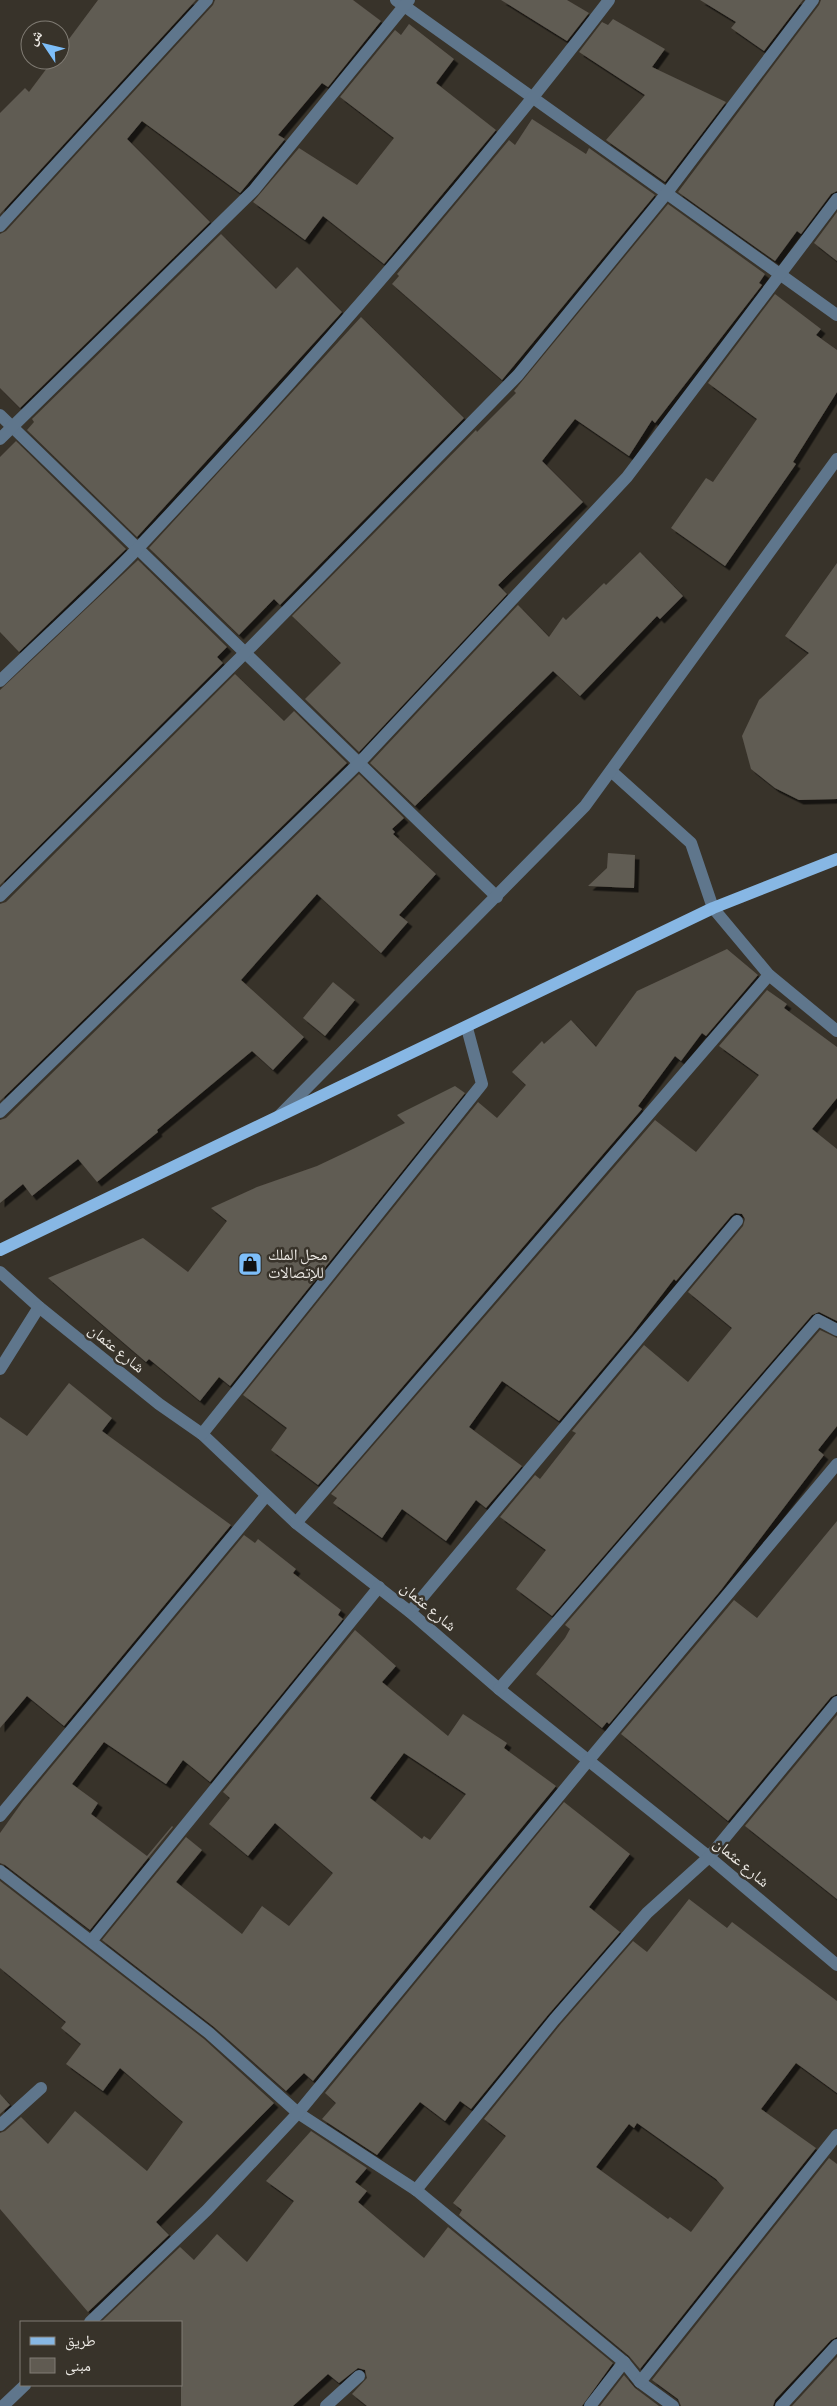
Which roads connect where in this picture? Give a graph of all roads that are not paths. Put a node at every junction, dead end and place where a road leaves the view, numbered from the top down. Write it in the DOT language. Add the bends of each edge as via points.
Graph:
graph roads {
  1 [pos="207,0"];
  2 [pos="609,0"];
  3 [pos="813,0"];
  4 [pos="403,2"];
  5 [pos="534,98"];
  6 [pos="666,194"];
  7 [pos="837,199"];
  8 [pos="0,226"];
  9 [pos="780,274"];
  10 [pos="837,314"];
  11 [pos="0,415"];
  12 [pos="12,426"];
  13 [pos="0,439"];
  14 [pos="837,459"];
  15 [pos="138,548"];
  16 [pos="245,653"];
  17 [pos="0,681"];
  18 [pos="359,763"];
  19 [pos="611,770"];
  20 [pos="837,859"];
  21 [pos="0,896"];
  22 [pos="497,897"];
  23 [pos="713,908"];
  24 [pos="769,975"];
  25 [pos="467,1028"];
  26 [pos="837,1031"];
  27 [pos="0,1112"];
  28 [pos="276,1118"];
  29 [pos="737,1221"];
  30 [pos="0,1250"];
  31 [pos="0,1272"];
  32 [pos="39,1307"];
  33 [pos="837,1330"];
  34 [pos="0,1369"];
  35 [pos="202,1434"];
  36 [pos="837,1464"];
  37 [pos="266,1496"];
  38 [pos="296,1522"];
  39 [pos="379,1587"];
  40 [pos="410,1612"];
  41 [pos="499,1689"];
  42 [pos="837,1702"];
  43 [pos="588,1761"];
  44 [pos="0,1816"];
  45 [pos="709,1857"];
  46 [pos="0,1871"];
  47 [pos="92,1940"];
  48 [pos="837,1965"];
  49 [pos="41,2088"];
  50 [pos="298,2113"];
  51 [pos="0,2125"];
  52 [pos="837,2135"];
  53 [pos="416,2190"];
  54 [pos="91,2321"];
  55 [pos="837,2345"];
  56 [pos="624,2362"];
  57 [pos="358,2376"];
  58 [pos="640,2382"];
  59 [pos="24,2386"];
  60 [pos="3,2406"];
  61 [pos="326,2406"];
  62 [pos="590,2406"];
  63 [pos="673,2406"];
  64 [pos="781,2406"];
  1 -- 8 [label="street"];
  2 -- 5 [label="street"];
  3 -- 6 [label="street"];
  4 -- 5 [label="street"];
  4 -- 12 [label="street" via="254,190"];
  5 -- 6 [label="street"];
  5 -- 15 [label="street" via="370,294"];
  6 -- 9 [label="street"];
  6 -- 16 [label="street" via="518,375"];
  7 -- 9 [label="street"];
  9 -- 10 [label="street"];
  9 -- 18 [label="street" via="627,477"];
  11 -- 12 [label="street"];
  12 -- 13 [label="street"];
  12 -- 15 [label="street"];
  14 -- 19 [label="street"];
  15 -- 16 [label="street"];
  15 -- 17 [label="street"];
  16 -- 18 [label="street"];
  16 -- 21 [label="street"];
  18 -- 22 [label="street"];
  18 -- 27 [label="street"];
  19 -- 22 [label="street" via="585,806"];
  19 -- 23 [label="street" via="691,843"];
  20 -- 23 [label="main road"];
  22 -- 28 [label="street"];
  23 -- 24 [label="street"];
  23 -- 25 [label="main road"];
  24 -- 26 [label="street"];
  24 -- 38 [label="street"];
  25 -- 28 [label="main road"];
  25 -- 35 [label="street" via="482,1084"];
  28 -- 30 [label="main road"];
  29 -- 40 [label="street"];
  31 -- 32 [label="street, شارع عثمان"];
  32 -- 34 [label="street"];
  32 -- 35 [label="street, شارع عثمان" via="159,1404"];
  33 -- 41 [label="street" via="818,1320"];
  35 -- 37 [label="street, شارع عثمان"];
  36 -- 43 [label="street"];
  37 -- 38 [label="street, شارع عثمان"];
  37 -- 44 [label="street"];
  38 -- 39 [label="street, شارع عثمان"];
  39 -- 40 [label="street, شارع عثمان"];
  39 -- 47 [label="street"];
  40 -- 41 [label="street, شارع عثمان"];
  41 -- 43 [label="street, شارع عثمان"];
  42 -- 45 [label="street"];
  43 -- 45 [label="street, شارع عثمان"];
  43 -- 50 [label="street"];
  45 -- 48 [label="street, شارع عثمان"];
  45 -- 53 [label="street" via="646,1912"];
  46 -- 47 [label="street"];
  47 -- 50 [label="street" via="208,2033"];
  49 -- 51 [label="street"];
  50 -- 53 [label="street"];
  50 -- 54 [label="street" via="207,2210"];
  52 -- 58 [label="street"];
  53 -- 56 [label="street"];
  55 -- 64 [label="street"];
  56 -- 58 [label="street"];
  56 -- 62 [label="street"];
  57 -- 61 [label="street"];
  58 -- 63 [label="street"];
  59 -- 60 [label="street"];
}
